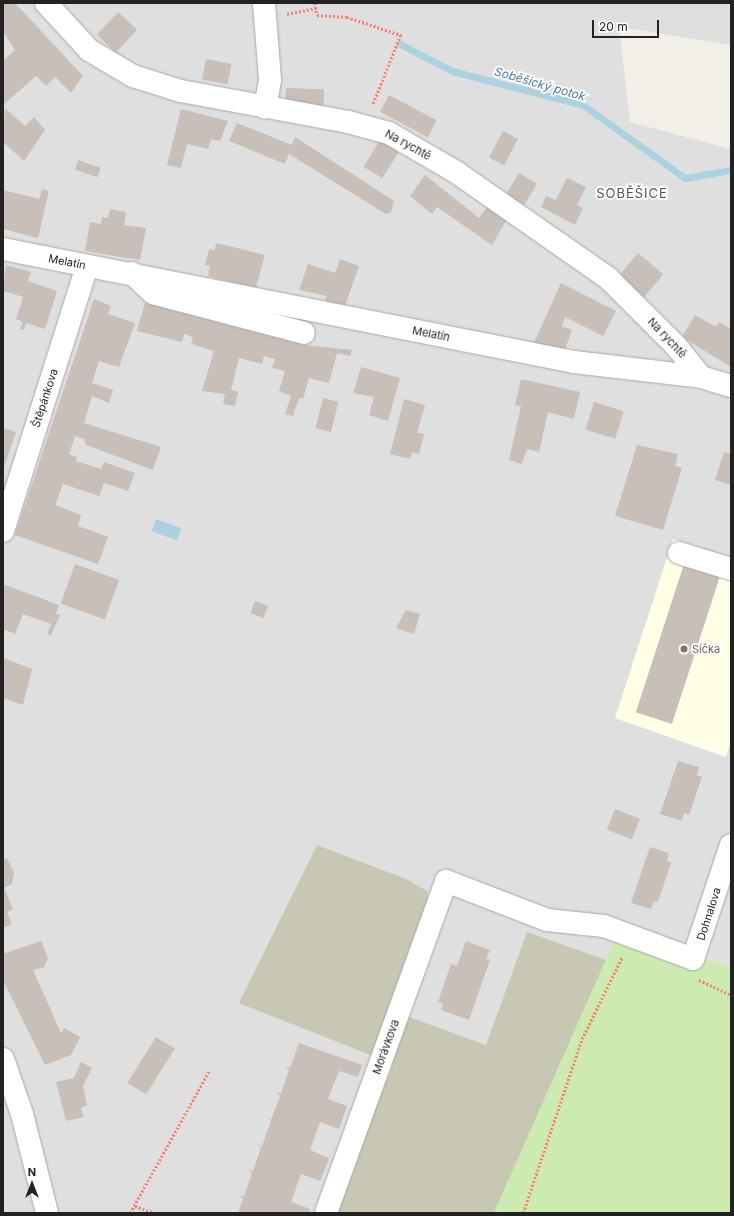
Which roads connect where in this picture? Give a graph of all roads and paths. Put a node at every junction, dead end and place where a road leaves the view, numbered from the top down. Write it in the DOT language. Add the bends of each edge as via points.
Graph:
graph roads {
  1 [pos="46,3"];
  2 [pos="266,3"];
  3 [pos="314,3"];
  4 [pos="316,8"];
  5 [pos="293,13"];
  6 [pos="265,108"];
  7 [pos="348,122"];
  8 [pos="3,249"];
  9 [pos="87,266"];
  10 [pos="132,273"];
  11 [pos="304,334"];
  12 [pos="701,377"];
  13 [pos="731,386"];
  14 [pos="3,531"];
  15 [pos="679,553"];
  16 [pos="731,568"];
  17 [pos="731,845"];
  18 [pos="632,936"];
  19 [pos="693,959"];
  20 [pos="731,995"];
  21 [pos="3,1059"];
  22 [pos="209,1071"];
  23 [pos="134,1206"];
  24 [pos="47,1213"];
  25 [pos="130,1213"];
  26 [pos="155,1213"];
  27 [pos="326,1213"];
  28 [pos="522,1213"];
  1 -- 6 [label="street, Na rychtě" via="89,50 133,76 181,91"];
  2 -- 6 [label="street" via="270,80"];
  3 -- 4 [label="path"];
  4 -- 5 [label="path"];
  4 -- 7 [label="path" via="317,15 347,17 401,35 371,111 353,110"];
  6 -- 7 [label="street, Na rychtě"];
  7 -- 12 [label="street, Na rychtě" via="389,133 456,172 608,278 676,346"];
  8 -- 9 [label="street, Melatín"];
  9 -- 10 [label="street, Melatín"];
  9 -- 14 [label="street, Štěpánkova"];
  10 -- 11 [label="street" via="153,293"];
  10 -- 12 [label="street, Melatín" via="574,362"];
  12 -- 13 [label="street, Melatín"];
  15 -- 16 [label="street"];
  17 -- 19 [label="street, Dohnalova"];
  18 -- 19 [label="street"];
  18 -- 27 [label="street, Morávkova" via="604,926 547,920 446,881"];
  18 -- 28 [label="path" via="582,1039"];
  19 -- 20 [label="path" via="693,971 702,983"];
  21 -- 24 [label="street" via="22,1114"];
  22 -- 23 [label="path"];
  23 -- 25 [label="path"];
  23 -- 26 [label="path"];
}
